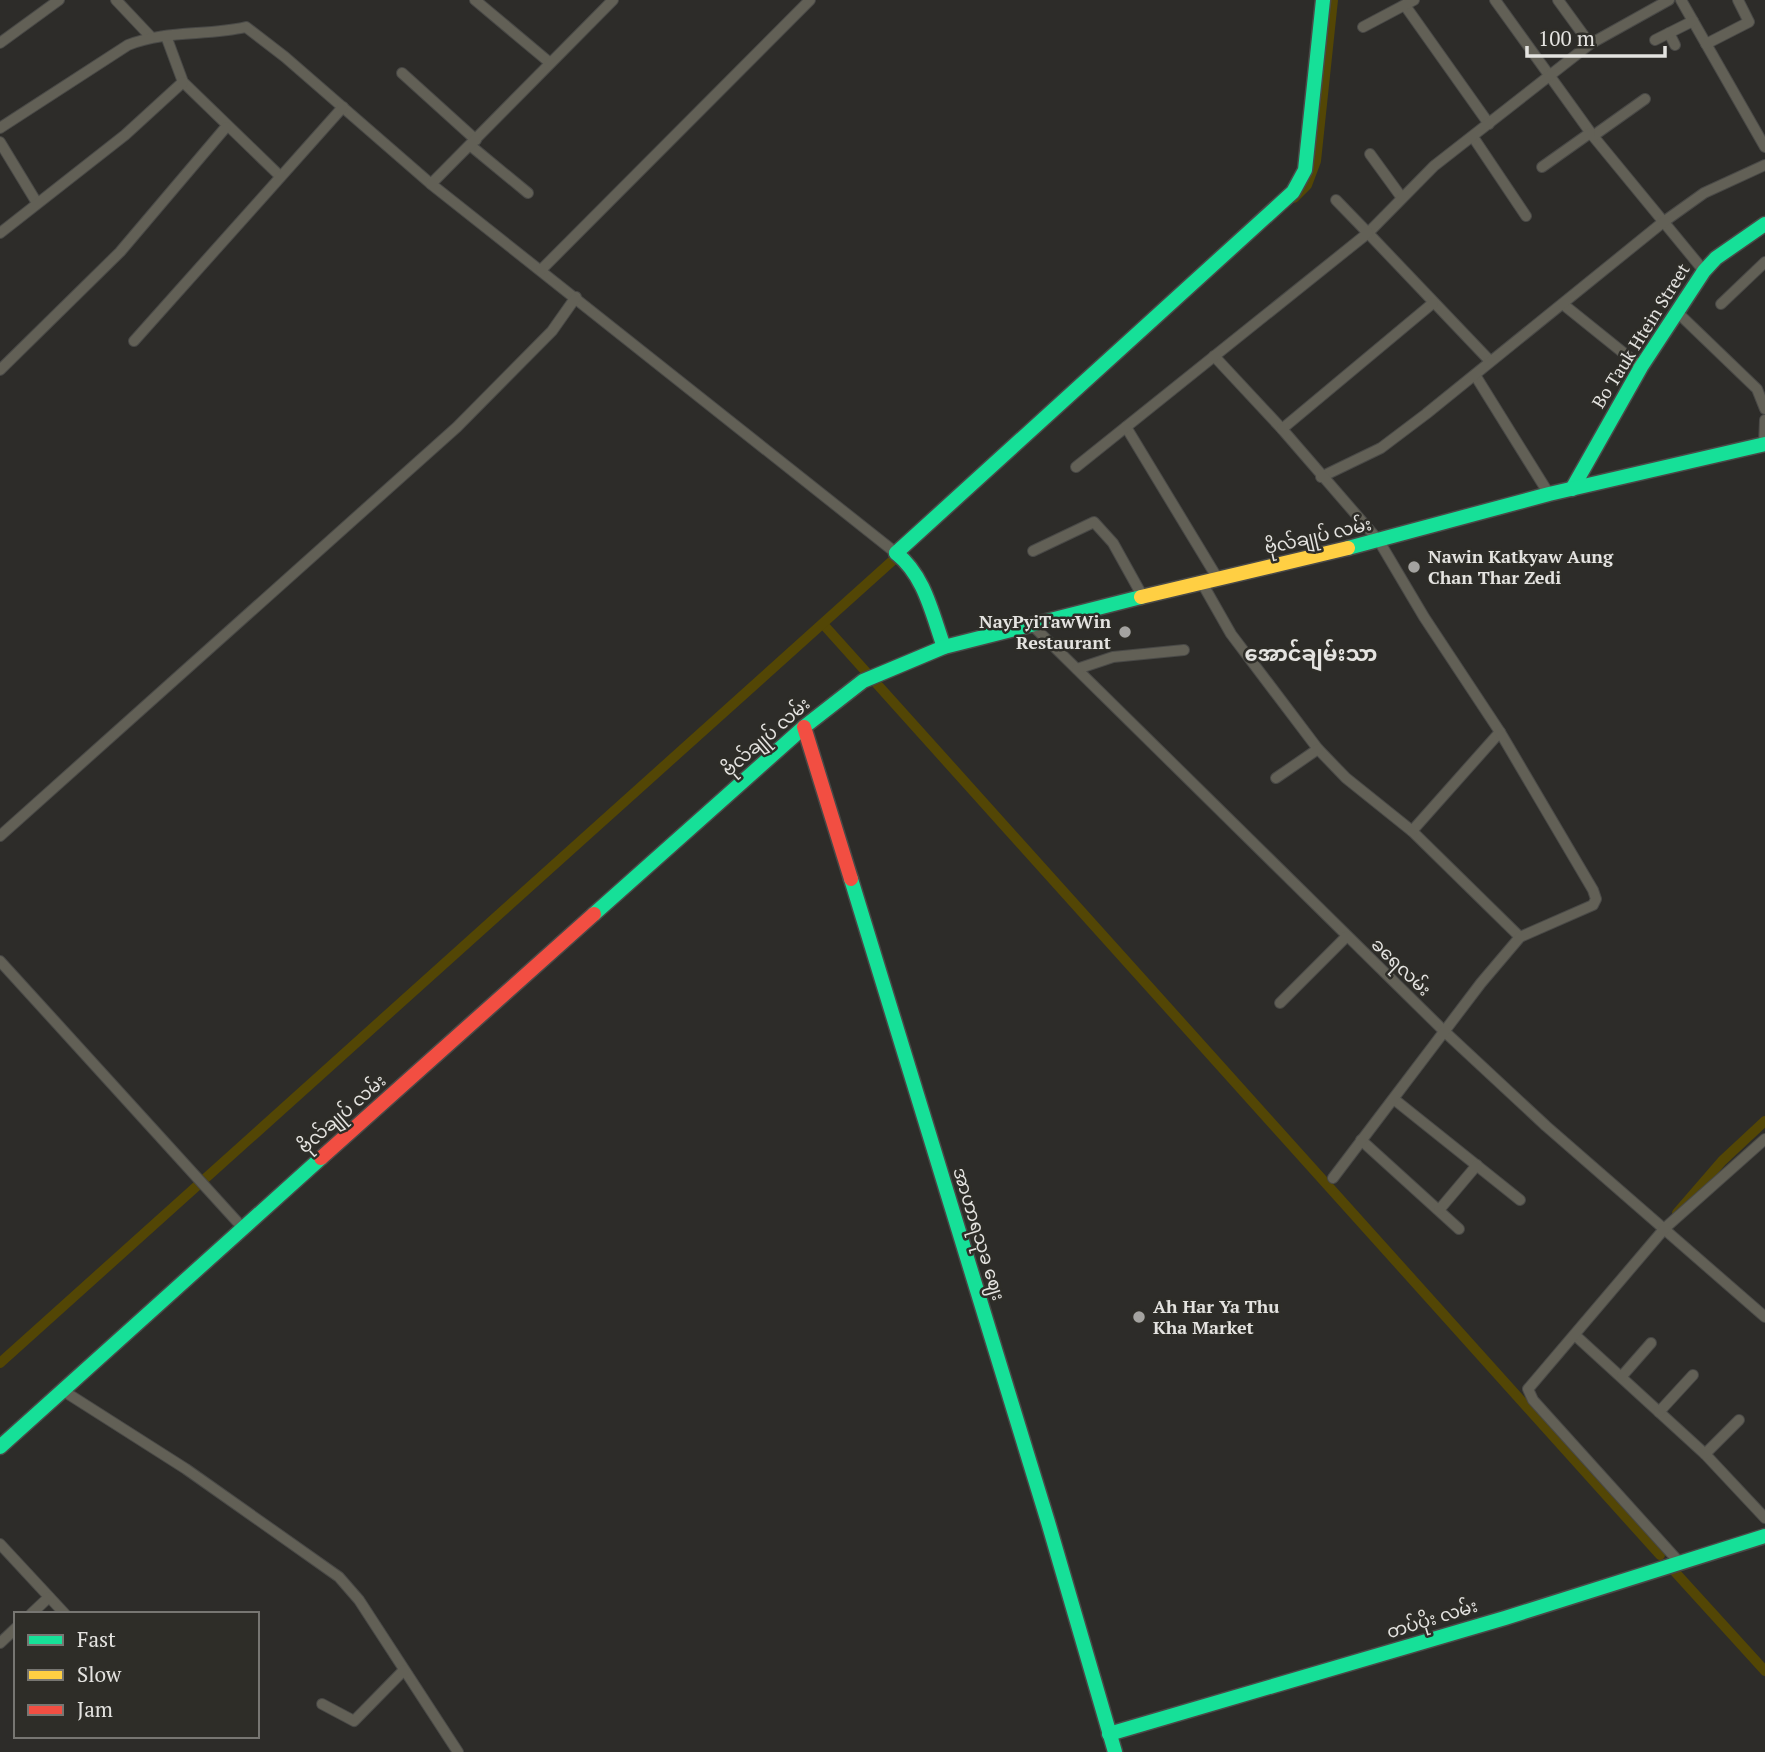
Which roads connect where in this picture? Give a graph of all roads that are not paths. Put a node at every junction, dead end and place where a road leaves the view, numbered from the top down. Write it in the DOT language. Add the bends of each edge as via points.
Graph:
graph roads {
  1 [pos="59,0"];
  2 [pos="116,0"];
  3 [pos="475,0"];
  4 [pos="613,0"];
  5 [pos="810,0"];
  6 [pos="1323,0"];
  7 [pos="1494,0"];
  8 [pos="1558,0"];
  9 [pos="1669,0"];
  10 [pos="1681,0"];
  11 [pos="1738,0"];
  12 [pos="1410,3"];
  13 [pos="1693,21"];
  14 [pos="1363,27"];
  15 [pos="1669,33"];
  16 [pos="150,36"];
  17 [pos="166,36"];
  18 [pos="1655,40"];
  19 [pos="0,43"];
  20 [pos="1590,44"];
  21 [pos="1706,44"];
  22 [pos="1675,45"];
  23 [pos="550,62"];
  24 [pos="402,73"];
  25 [pos="1548,77"];
  26 [pos="183,82"];
  27 [pos="1644,99"];
  28 [pos="343,107"];
  29 [pos="1489,124"];
  30 [pos="226,127"];
  31 [pos="0,128"];
  32 [pos="1592,135"];
  33 [pos="1473,137"];
  34 [pos="0,142"];
  35 [pos="473,143"];
  36 [pos="1765,147"];
  37 [pos="1370,154"];
  38 [pos="1765,165"];
  39 [pos="1542,167"];
  40 [pos="280,176"];
  41 [pos="431,184"];
  42 [pos="528,193"];
  43 [pos="1402,198"];
  44 [pos="1336,200"];
  45 [pos="37,203"];
  46 [pos="1526,216"];
  47 [pos="1662,223"];
  48 [pos="1765,224"];
  49 [pos="0,233"];
  50 [pos="1368,233"];
  51 [pos="1765,262"];
  52 [pos="541,270"];
  53 [pos="1704,271"];
  54 [pos="576,297"];
  55 [pos="1433,303"];
  56 [pos="1721,304"];
  57 [pos="1564,305"];
  58 [pos="1677,312"];
  59 [pos="134,341"];
  60 [pos="1214,356"];
  61 [pos="1490,361"];
  62 [pos="1641,367"];
  63 [pos="0,370"];
  64 [pos="1475,375"];
  65 [pos="1765,409"];
  66 [pos="1765,420"];
  67 [pos="1126,427"];
  68 [pos="1282,429"];
  69 [pos="1765,444"];
  70 [pos="1076,467"];
  71 [pos="1321,477"];
  72 [pos="1572,489"];
  73 [pos="1549,494"];
  74 [pos="1379,541"];
  75 [pos="1033,551"];
  76 [pos="899,555"];
  77 [pos="1218,579"];
  78 [pos="1202,583"];
  79 [pos="1143,597"];
  80 [pos="1030,623"];
  81 [pos="944,647"];
  82 [pos="1184,650"];
  83 [pos="1077,669"];
  84 [pos="804,727"];
  85 [pos="1500,732"];
  86 [pos="1318,749"];
  87 [pos="1276,778"];
  88 [pos="1412,831"];
  89 [pos="0,836"];
  90 [pos="1347,936"];
  91 [pos="1520,937"];
  92 [pos="0,961"];
  93 [pos="1280,1003"];
  94 [pos="1445,1032"];
  95 [pos="1395,1100"];
  96 [pos="1765,1139"];
  97 [pos="1361,1140"];
  98 [pos="1477,1165"];
  99 [pos="1333,1178"];
  100 [pos="1520,1200"];
  101 [pos="1439,1210"];
  102 [pos="242,1227"];
  103 [pos="1665,1228"];
  104 [pos="1460,1229"];
  105 [pos="1765,1317"];
  106 [pos="1576,1336"];
  107 [pos="1651,1343"];
  108 [pos="1693,1375"];
  109 [pos="1622,1376"];
  110 [pos="62,1390"];
  111 [pos="1660,1412"];
  112 [pos="1739,1420"];
  113 [pos="0,1447"];
  114 [pos="1704,1454"];
  115 [pos="1765,1518"];
  116 [pos="1765,1536"];
  117 [pos="0,1545"];
  118 [pos="1680,1563"];
  119 [pos="49,1597"];
  120 [pos="33,1612"];
  121 [pos="63,1612"];
  122 [pos="14,1630"];
  123 [pos="0,1643"];
  124 [pos="404,1670"];
  125 [pos="322,1704"];
  126 [pos="1109,1734"];
  127 [pos="458,1752"];
  128 [pos="1115,1752"];
  1 -- 19 [label="street"];
  2 -- 16 [label="street"];
  3 -- 23 [label="street"];
  4 -- 23 [label="street"];
  5 -- 52 [label="street"];
  6 -- 76 [label="street" via="1305,170 1293,192"];
  7 -- 25 [label="street"];
  8 -- 20 [label="street"];
  9 -- 20 [label="street"];
  10 -- 13 [label="street"];
  11 -- 21 [label="street" via="1749,22"];
  12 -- 14 [label="street"];
  12 -- 29 [label="street"];
  13 -- 15 [label="street"];
  13 -- 21 [label="street"];
  15 -- 18 [label="street"];
  15 -- 22 [label="street"];
  16 -- 17 [label="street"];
  16 -- 31 [label="street" via="104,59"];
  17 -- 26 [label="street"];
  17 -- 28 [label="street" via="246,27"];
  20 -- 25 [label="street"];
  21 -- 36 [label="street"];
  23 -- 35 [label="street"];
  24 -- 35 [label="street"];
  25 -- 29 [label="street"];
  25 -- 32 [label="street"];
  26 -- 30 [label="street"];
  26 -- 45 [label="street" via="125,135"];
  27 -- 32 [label="street"];
  28 -- 40 [label="street"];
  28 -- 41 [label="street"];
  29 -- 33 [label="street"];
  30 -- 40 [label="street"];
  30 -- 63 [label="street" via="120,252"];
  32 -- 39 [label="street"];
  32 -- 47 [label="street"];
  33 -- 43 [label="street"];
  33 -- 46 [label="street"];
  34 -- 45 [label="street"];
  35 -- 41 [label="street"];
  35 -- 42 [label="street"];
  37 -- 43 [label="street"];
  38 -- 47 [label="street" via="1704,193"];
  40 -- 59 [label="street"];
  41 -- 52 [label="street"];
  43 -- 50 [label="street"];
  44 -- 50 [label="street"];
  45 -- 49 [label="street"];
  47 -- 53 [label="street"];
  47 -- 57 [label="street"];
  48 -- 53 [label="street, Bo Tauk Htein Street"];
  50 -- 55 [label="street"];
  50 -- 60 [label="street"];
  51 -- 56 [label="street"];
  52 -- 54 [label="street"];
  53 -- 58 [label="street, Bo Tauk Htein Street"];
  54 -- 76 [label="street"];
  54 -- 89 [label="street" via="552,331 457,428"];
  55 -- 61 [label="street"];
  55 -- 68 [label="street"];
  57 -- 61 [label="street"];
  57 -- 62 [label="street"];
  58 -- 62 [label="street, Bo Tauk Htein Street"];
  58 -- 65 [label="street" via="1757,389"];
  60 -- 67 [label="street"];
  60 -- 68 [label="street"];
  61 -- 64 [label="street"];
  62 -- 72 [label="street, Bo Tauk Htein Street"];
  64 -- 71 [label="street" via="1381,448"];
  64 -- 73 [label="street"];
  66 -- 69 [label="street"];
  67 -- 70 [label="street"];
  67 -- 77 [label="street"];
  68 -- 71 [label="street"];
  69 -- 72 [label="street, ဗိုလ်ချုပ် လမ်း"];
  71 -- 74 [label="street"];
  72 -- 73 [label="street, ဗိုလ်ချုပ် လမ်း"];
  73 -- 74 [label="street, ဗိုလ်ချုပ် လမ်း"];
  74 -- 77 [label="street, ဗိုလ်ချုပ် လမ်း"];
  74 -- 85 [label="street"];
  75 -- 79 [label="street" via="1094,522 1113,543"];
  76 -- 81 [label="street" via="922,587"];
  77 -- 78 [label="street, ဗိုလ်ချုပ် လမ်း"];
  78 -- 79 [label="street, ဗိုလ်ချုပ် လမ်း"];
  78 -- 86 [label="street" via="1231,634"];
  79 -- 80 [label="street, ဗိုလ်ချုပ် လမ်း"];
  80 -- 81 [label="street, ဗိုလ်ချုပ် လမ်း"];
  80 -- 83 [label="street, ခရေလမ်း"];
  81 -- 84 [label="street, ဗိုလ်ချုပ် လမ်း" via="863,681"];
  82 -- 83 [label="street" via="1113,657"];
  83 -- 90 [label="street, ခရေလမ်း"];
  84 -- 102 [label="street, ဗိုလ်ချုပ် လမ်း"];
  84 -- 126 [label="street, အာဟာရသုခ ဈေး"];
  85 -- 88 [label="street"];
  85 -- 91 [label="street" via="1596,900"];
  86 -- 87 [label="street"];
  86 -- 88 [label="street"];
  88 -- 91 [label="street"];
  90 -- 93 [label="street"];
  90 -- 94 [label="street, ခရေလမ်း"];
  91 -- 94 [label="street"];
  92 -- 102 [label="street"];
  94 -- 95 [label="street"];
  94 -- 103 [label="street, ခရေလမ်း"];
  95 -- 97 [label="street"];
  95 -- 98 [label="street"];
  96 -- 103 [label="street"];
  97 -- 99 [label="street"];
  97 -- 101 [label="street"];
  98 -- 100 [label="street"];
  98 -- 101 [label="street"];
  101 -- 104 [label="street"];
  102 -- 110 [label="street, ဗိုလ်ချုပ် လမ်း"];
  103 -- 105 [label="street, ခရေလမ်း"];
  103 -- 106 [label="street"];
  106 -- 109 [label="street"];
  106 -- 118 [label="street" via="1529,1387 1529,1394"];
  107 -- 109 [label="street"];
  108 -- 111 [label="street"];
  109 -- 111 [label="street"];
  110 -- 113 [label="street, ဗိုလ်ချုပ် လမ်း"];
  110 -- 124 [label="street" via="314,1557 359,1600"];
  111 -- 114 [label="street"];
  112 -- 114 [label="street"];
  114 -- 115 [label="street"];
  116 -- 118 [label="street, တပ်ပိုး လမ်း"];
  117 -- 119 [label="street"];
  118 -- 126 [label="street, တပ်ပိုး လမ်း"];
  119 -- 120 [label="street"];
  119 -- 121 [label="street"];
  122 -- 123 [label="street"];
  124 -- 125 [label="street" via="354,1721"];
  124 -- 127 [label="street"];
  126 -- 128 [label="street, အာဟာရသုခ ဈေး"];
}
